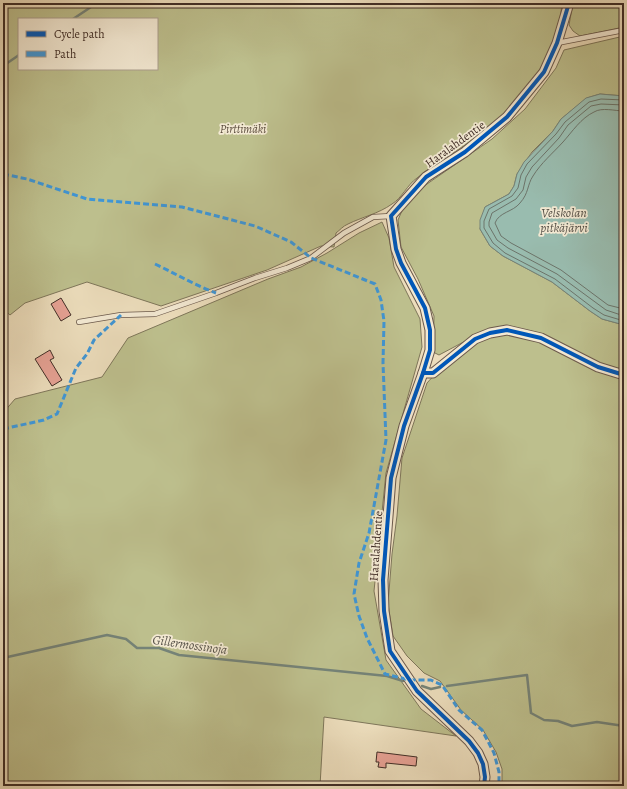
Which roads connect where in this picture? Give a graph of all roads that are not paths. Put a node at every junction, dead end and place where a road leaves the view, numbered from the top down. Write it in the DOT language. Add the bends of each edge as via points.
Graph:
graph roads {
  1 [pos="569,3"];
  2 [pos="624,30"];
  3 [pos="557,44"];
  4 [pos="391,216"];
  5 [pos="79,322"];
  6 [pos="423,373"];
  7 [pos="624,375"];
  8 [pos="484,786"];
  1 -- 3 [label="street, Haralahdentie"];
  2 -- 3 [label="lane"];
  3 -- 4 [label="street, Haralahdentie" via="544,72 507,117 465,152 426,177"];
  4 -- 5 [label="lane" via="373,217 344,233 311,258 287,268 155,314 121,315"];
  4 -- 6 [label="street, Haralahdentie" via="396,249 425,308 430,330 430,350"];
  6 -- 7 [label="street" via="433,372 475,340 490,333 507,330 541,338 598,367"];
  6 -- 8 [label="street, Haralahdentie" via="404,426 391,478 383,580 384,611 390,651 417,691 470,741 483,764"];
}
